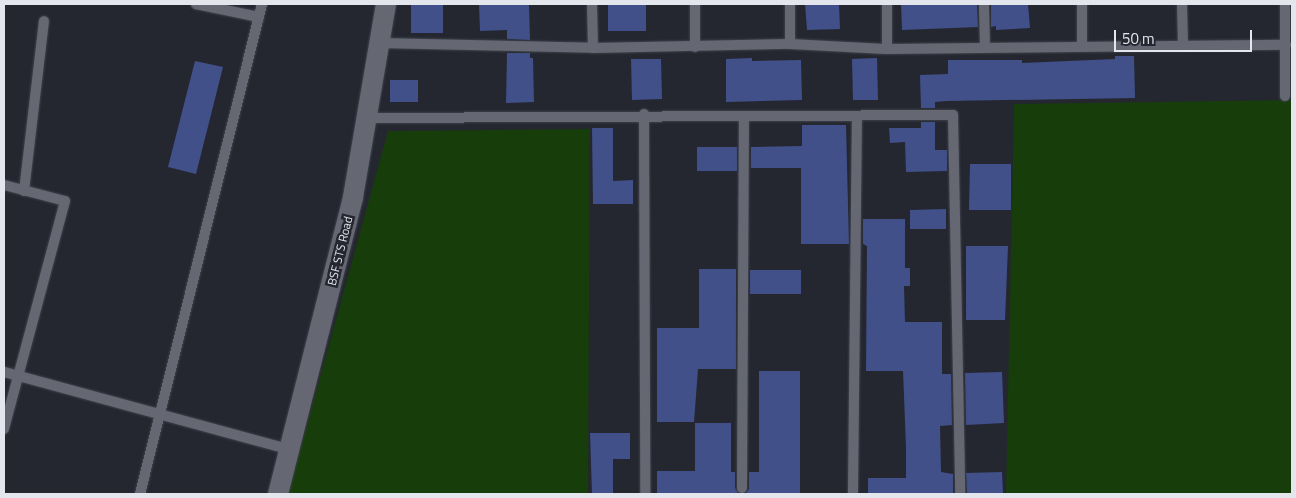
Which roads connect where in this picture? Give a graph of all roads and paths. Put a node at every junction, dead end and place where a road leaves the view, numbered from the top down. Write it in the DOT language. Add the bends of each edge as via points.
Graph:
graph roads {
  1 [pos="196,4"];
  2 [pos="262,4"];
  3 [pos="386,4"];
  4 [pos="592,4"];
  5 [pos="695,4"];
  6 [pos="790,4"];
  7 [pos="888,4"];
  8 [pos="984,4"];
  9 [pos="1082,4"];
  10 [pos="1182,4"];
  11 [pos="1285,4"];
  12 [pos="258,17"];
  13 [pos="44,20"];
  14 [pos="379,43"];
  15 [pos="790,44"];
  16 [pos="1082,45"];
  17 [pos="1183,45"];
  18 [pos="1286,45"];
  19 [pos="985,47"];
  20 [pos="593,48"];
  21 [pos="695,48"];
  22 [pos="887,49"];
  23 [pos="1285,96"];
  24 [pos="644,114"];
  25 [pos="367,118"];
  26 [pos="744,118"];
  27 [pos="857,118"];
  28 [pos="4,185"];
  29 [pos="24,191"];
  30 [pos="4,372"];
  31 [pos="20,376"];
  32 [pos="160,414"];
  33 [pos="4,429"];
  34 [pos="291,450"];
  35 [pos="742,488"];
  36 [pos="853,492"];
  37 [pos="645,493"];
  38 [pos="140,494"];
  39 [pos="278,494"];
  40 [pos="960,494"];
  1 -- 12 [label="lane"];
  2 -- 12 [label="lane"];
  3 -- 14 [label="street, BSF STS Road"];
  4 -- 20 [label="lane"];
  5 -- 21 [label="lane"];
  6 -- 15 [label="lane"];
  7 -- 22 [label="lane"];
  8 -- 19 [label="lane"];
  9 -- 16 [label="lane"];
  10 -- 17 [label="lane"];
  11 -- 18 [label="lane"];
  12 -- 32 [label="lane"];
  13 -- 29 [label="lane"];
  14 -- 20 [label="lane"];
  14 -- 25 [label="street, BSF STS Road"];
  15 -- 21 [label="lane"];
  15 -- 22 [label="lane"];
  16 -- 17 [label="lane"];
  16 -- 19 [label="lane"];
  17 -- 18 [label="lane"];
  18 -- 23 [label="lane"];
  19 -- 22 [label="lane"];
  20 -- 21 [label="lane"];
  24 -- 25 [label="lane"];
  24 -- 26 [label="lane"];
  24 -- 37 [label="lane"];
  25 -- 34 [label="street, BSF STS Road" via="353,197"];
  26 -- 27 [label="lane"];
  26 -- 35 [label="lane"];
  27 -- 36 [label="lane"];
  27 -- 40 [label="lane" via="953,115"];
  28 -- 29 [label="lane"];
  29 -- 31 [label="lane" via="65,202"];
  30 -- 31 [label="lane"];
  31 -- 32 [label="lane"];
  31 -- 33 [label="lane"];
  32 -- 34 [label="lane"];
  32 -- 38 [label="lane"];
  34 -- 39 [label="street, BSF STS Road"];
}
